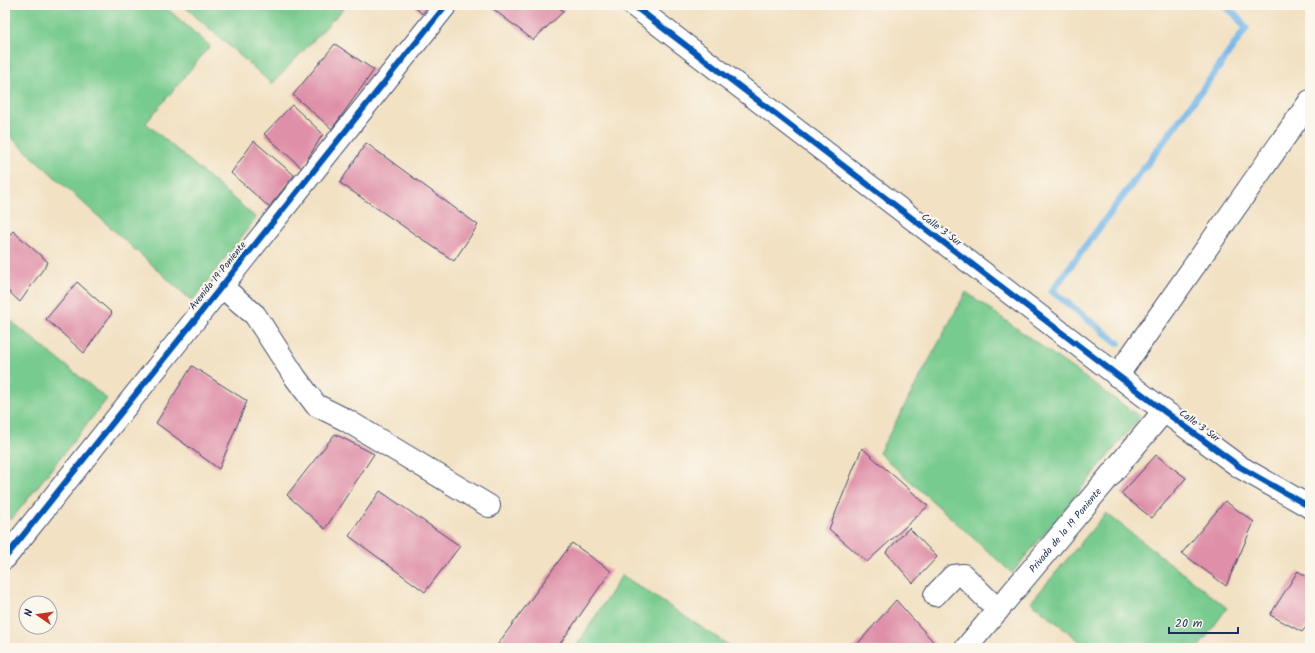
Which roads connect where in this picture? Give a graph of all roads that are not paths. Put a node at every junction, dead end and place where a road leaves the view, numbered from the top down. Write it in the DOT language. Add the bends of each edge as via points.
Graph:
graph roads {
  1 [pos="446,5"];
  2 [pos="633,5"];
  3 [pos="1310,101"];
  4 [pos="221,286"];
  5 [pos="1117,376"];
  6 [pos="1164,411"];
  7 [pos="489,506"];
  8 [pos="1310,507"];
  9 [pos="5,558"];
  10 [pos="935,595"];
  11 [pos="998,610"];
  12 [pos="966,648"];
  1 -- 4 [label="street, Avenida 19 Poniente"];
  2 -- 5 [label="street, Calle 3 Sur"];
  3 -- 5 [label="street"];
  4 -- 7 [label="street" via="255,315 316,405 346,420"];
  4 -- 9 [label="street, Avenida 19 Poniente"];
  5 -- 6 [label="street, Calle 3 Sur"];
  6 -- 8 [label="street, Calle 3 Sur" via="1240,467"];
  6 -- 11 [label="street, Privada de la 19 Poniente"];
  10 -- 11 [label="street" via="953,576 963,575"];
  11 -- 12 [label="street, Privada de la 19 Poniente"];
}
